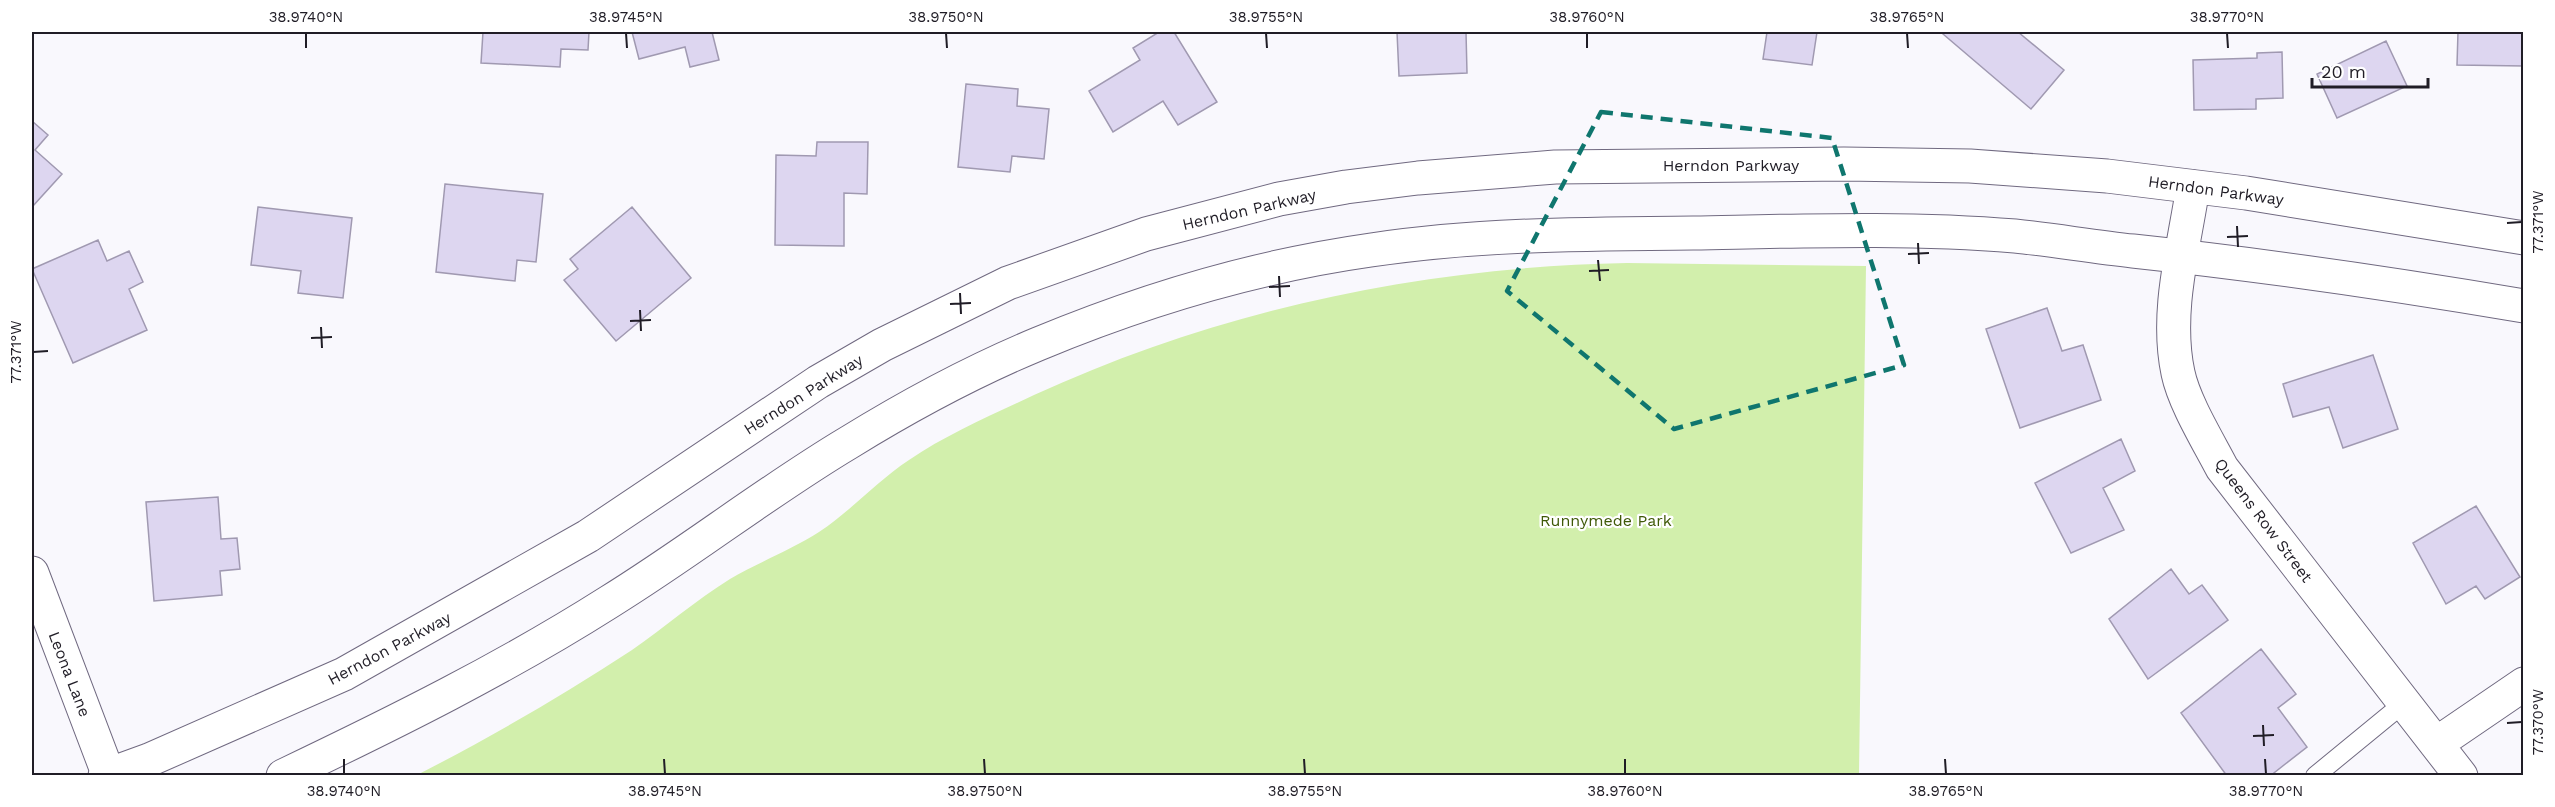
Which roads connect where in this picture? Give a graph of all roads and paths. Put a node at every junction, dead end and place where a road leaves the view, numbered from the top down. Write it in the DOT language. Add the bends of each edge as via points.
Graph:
graph roads {
  1 [pos="2193,187"];
  2 [pos="2523,238"];
  3 [pos="2182,256"];
  4 [pos="2523,306"];
  5 [pos="32,573"];
  6 [pos="2523,684"];
  7 [pos="2404,703"];
  8 [pos="2436,744"];
  9 [pos="108,775"];
  10 [pos="283,776"];
  11 [pos="2315,776"];
  12 [pos="2461,776"];
  1 -- 2 [label="main road, Herndon Parkway"];
  1 -- 3 [label="main road, Queens Row Street"];
  1 -- 9 [label="main road, Herndon Parkway" via="1970,166 1555,167 1346,187 1279,199 1146,234 1008,283 882,345 818,382 588,536 428,628 344,674"];
  3 -- 4 [label="main road" via="2403,285"];
  3 -- 7 [label="main road, Queens Row Street" via="2172,319 2178,374 2197,420 2222,468"];
  3 -- 10 [label="main road" via="2016,236 1917,231 1508,237 1373,249 1299,262 1170,297 1035,345 912,406 846,444 613,600 546,640 366,737"];
  5 -- 9 [label="main road, Leona Lane"];
  6 -- 8 [label="main road"];
  7 -- 8 [label="main road, Queens Row Street"];
  7 -- 11 [label="lane"];
  8 -- 12 [label="main road, Queens Row Street"];
}
